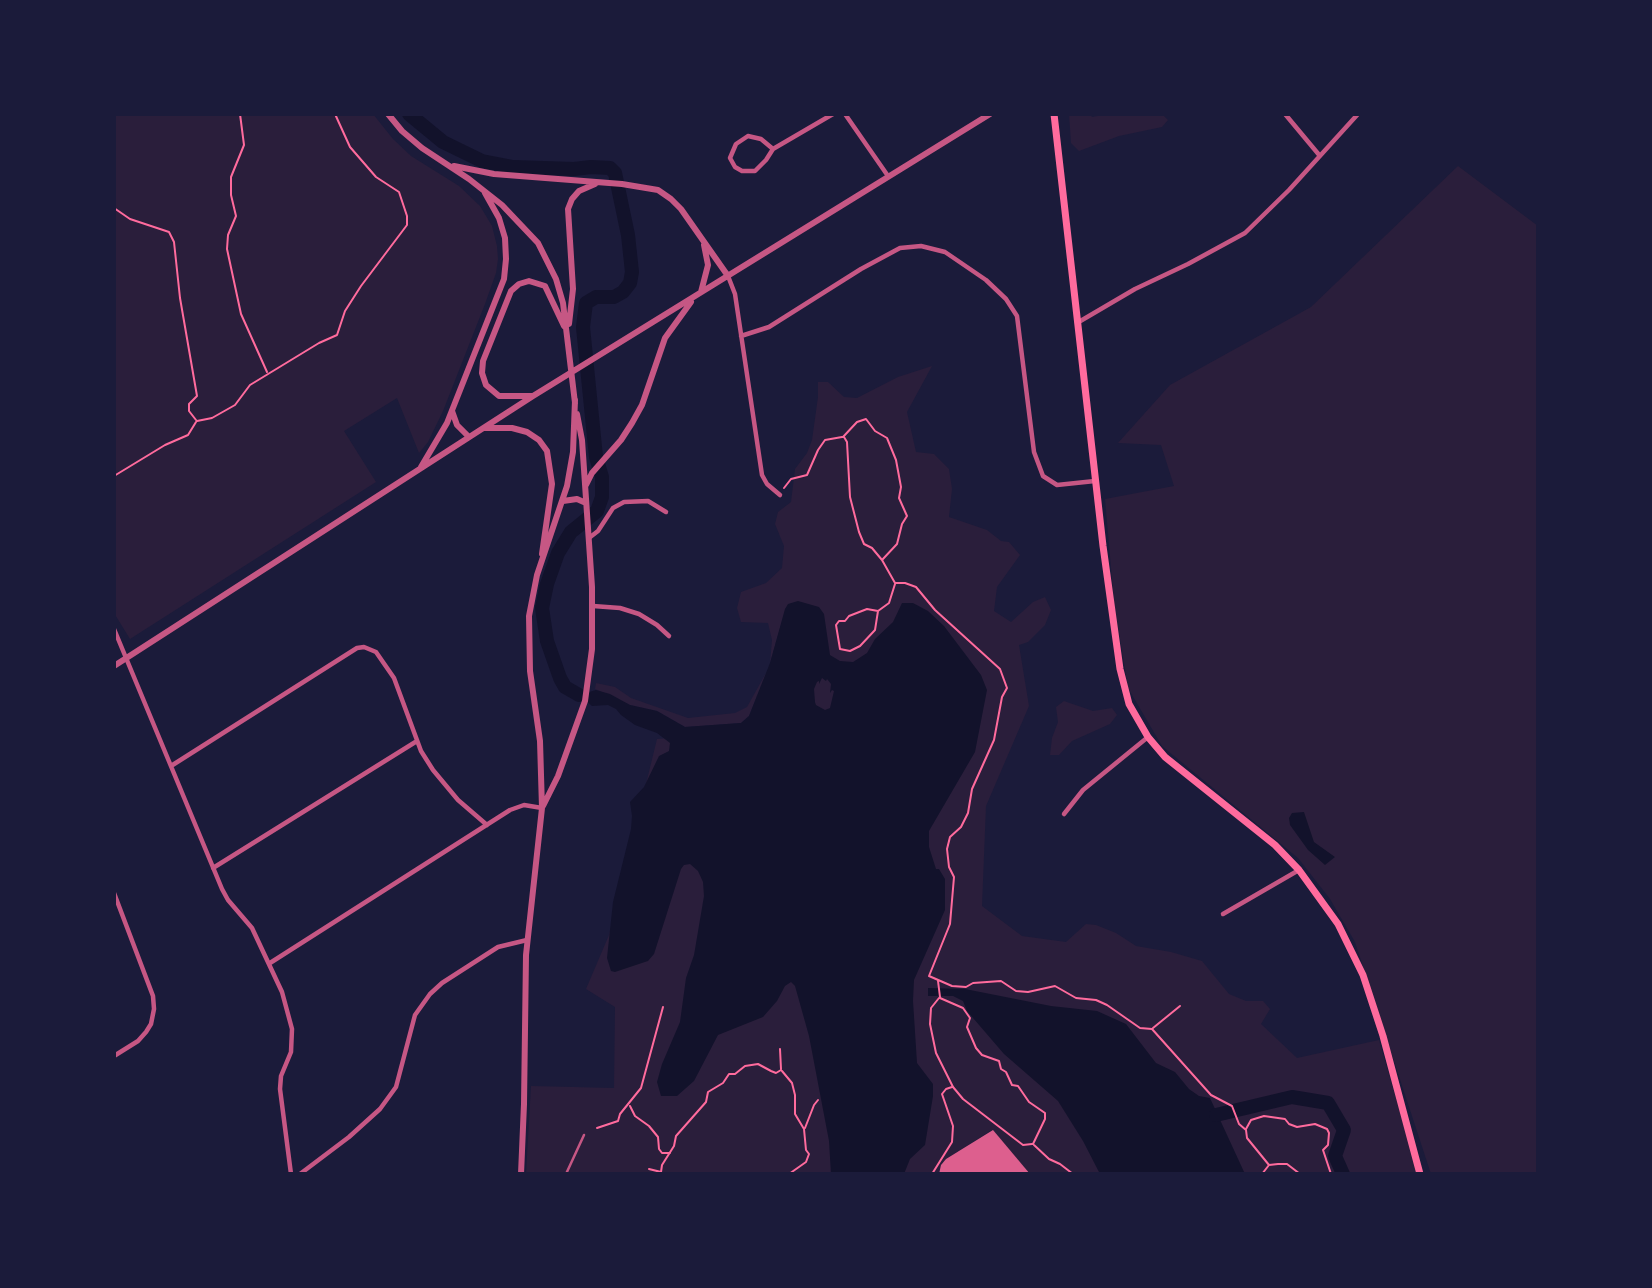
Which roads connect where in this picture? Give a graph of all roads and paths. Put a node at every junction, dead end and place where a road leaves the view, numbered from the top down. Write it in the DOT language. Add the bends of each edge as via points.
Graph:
graph roads {
  1 [pos="240,114"];
  2 [pos="335,114"];
  3 [pos="388,114"];
  4 [pos="832,114"];
  5 [pos="845,114"];
  6 [pos="990,114"];
  7 [pos="1054,114"];
  8 [pos="1285,114"];
  9 [pos="1358,114"];
  10 [pos="773,149"];
  11 [pos="1320,156"];
  12 [pos="449,165"];
  13 [pos="888,176"];
  14 [pos="604,183"];
  15 [pos="482,188"];
  16 [pos="114,208"];
  17 [pos="704,243"];
  18 [pos="728,276"];
  19 [pos="701,293"];
  20 [pos="694,298"];
  21 [pos="1076,324"];
  22 [pos="568,335"];
  23 [pos="741,336"];
  24 [pos="268,374"];
  25 [pos="533,396"];
  26 [pos="575,400"];
  27 [pos="452,409"];
  28 [pos="197,421"];
  29 [pos="484,428"];
  30 [pos="469,437"];
  31 [pos="843,437"];
  32 [pos="420,469"];
  33 [pos="114,476"];
  34 [pos="1095,481"];
  35 [pos="585,487"];
  36 [pos="780,495"];
  37 [pos="563,501"];
  38 [pos="586,503"];
  39 [pos="666,512"];
  40 [pos="589,538"];
  41 [pos="882,560"];
  42 [pos="540,565"];
  43 [pos="895,583"];
  44 [pos="593,606"];
  45 [pos="878,611"];
  46 [pos="114,629"];
  47 [pos="669,636"];
  48 [pos="127,657"];
  49 [pos="114,666"];
  50 [pos="1147,737"];
  51 [pos="417,741"];
  52 [pos="171,766"];
  53 [pos="542,808"];
  54 [pos="1064,814"];
  55 [pos="487,825"];
  56 [pos="213,868"];
  57 [pos="1299,870"];
  58 [pos="114,893"];
  59 [pos="1223,914"];
  60 [pos="527,940"];
  61 [pos="270,963"];
  62 [pos="938,982"];
  63 [pos="940,998"];
  64 [pos="1180,1006"];
  65 [pos="663,1007"];
  66 [pos="1152,1029"];
  67 [pos="780,1049"];
  68 [pos="114,1056"];
  69 [pos="781,1070"];
  70 [pos="953,1087"];
  71 [pos="818,1100"];
  72 [pos="630,1105"];
  73 [pos="597,1128"];
  74 [pos="804,1129"];
  75 [pos="1245,1130"];
  76 [pos="584,1135"];
  77 [pos="1033,1144"];
  78 [pos="670,1153"];
  79 [pos="1269,1165"];
  80 [pos="649,1169"];
  81 [pos="291,1174"];
  82 [pos="300,1174"];
  83 [pos="521,1174"];
  84 [pos="566,1174"];
  85 [pos="789,1174"];
  86 [pos="932,1174"];
  87 [pos="1073,1174"];
  88 [pos="1262,1174"];
  89 [pos="1300,1174"];
  90 [pos="1331,1174"];
  91 [pos="1420,1174"];
  1 -- 24 [label="path" via="244,145 231,177 236,216 227,249 241,314"];
  2 -- 24 [label="path" via="350,147 376,177 399,192 407,225 345,311 337,335"];
  3 -- 12 [label="street" via="412,139"];
  4 -- 10 [label="street"];
  5 -- 13 [label="street"];
  6 -- 13 [label="street"];
  7 -- 21 [label="main road"];
  8 -- 11 [label="street"];
  9 -- 11 [label="street"];
  10 -- 10 [label="street" via="748,136 736,144 730,159 742,171 755,171"];
  11 -- 21 [label="street" via="1245,233"];
  12 -- 14 [label="street" via="503,175"];
  12 -- 15 [label="street"];
  13 -- 18 [label="street"];
  14 -- 17 [label="street" via="641,186 665,194"];
  14 -- 22 [label="street" via="579,191 568,209 573,289"];
  15 -- 22 [label="street" via="513,215 544,254 560,292"];
  15 -- 27 [label="street" via="502,227 506,268"];
  16 -- 28 [label="path" via="130,219 169,232 174,242 197,396 189,411"];
  17 -- 18 [label="street"];
  17 -- 19 [label="street" via="708,265"];
  18 -- 19 [label="street"];
  18 -- 23 [label="street"];
  19 -- 20 [label="street"];
  20 -- 25 [label="street"];
  20 -- 35 [label="street" via="665,338 638,414"];
  21 -- 34 [label="main road"];
  22 -- 25 [label="street" via="545,286 529,281 515,287 485,355 482,373 486,385 499,396"];
  22 -- 26 [label="street"];
  23 -- 34 [label="street" via="769,327 900,248 922,246 945,252 986,280 1017,316 1034,452 1043,476 1057,485"];
  23 -- 36 [label="street" via="762,475"];
  24 -- 28 [label="path" via="250,385 235,405"];
  25 -- 29 [label="street"];
  26 -- 35 [label="street"];
  26 -- 37 [label="street" via="571,464"];
  27 -- 30 [label="street" via="457,425"];
  27 -- 32 [label="street"];
  28 -- 33 [label="path" via="187,435"];
  29 -- 30 [label="street"];
  29 -- 42 [label="street" via="527,432 550,457 552,493"];
  30 -- 32 [label="street"];
  31 -- 36 [label="path" via="825,440 807,475 791,479"];
  31 -- 41 [label="path" via="859,531 864,544"];
  31 -- 41 [label="path" via="866,419 887,438 897,460 899,498 907,516 897,544"];
  32 -- 48 [label="street"];
  34 -- 50 [label="main road" via="1120,669 1129,704"];
  35 -- 38 [label="street"];
  37 -- 38 [label="street"];
  37 -- 42 [label="street"];
  38 -- 40 [label="street"];
  39 -- 40 [label="street" via="648,501 624,502 613,508"];
  40 -- 44 [label="street"];
  41 -- 43 [label="path"];
  42 -- 53 [label="street" via="530,606 528,642 540,741"];
  43 -- 45 [label="path" via="889,603"];
  43 -- 62 [label="path" via="916,587 1000,669 1007,688 968,813 947,849 954,877 950,924 929,976"];
  44 -- 47 [label="street" via="639,614"];
  44 -- 53 [label="street" via="589,679 579,721"];
  45 -- 45 [label="path" via="867,609 839,621 840,649 860,646 875,630"];
  46 -- 48 [label="street"];
  48 -- 49 [label="street"];
  48 -- 52 [label="street"];
  50 -- 54 [label="street" via="1083,790"];
  50 -- 57 [label="main road"];
  51 -- 52 [label="street" via="394,678 376,652 364,647"];
  51 -- 55 [label="street" via="445,786"];
  51 -- 56 [label="street"];
  52 -- 56 [label="street"];
  53 -- 55 [label="street" via="519,806"];
  53 -- 60 [label="street"];
  55 -- 61 [label="street"];
  56 -- 61 [label="street" via="228,900 253,928"];
  57 -- 59 [label="street"];
  57 -- 91 [label="main road" via="1338,924 1363,975"];
  58 -- 68 [label="street" via="154,1009 146,1032"];
  60 -- 82 [label="street" via="498,947 430,994 415,1015 396,1087 380,1109"];
  60 -- 83 [label="street"];
  61 -- 81 [label="street" via="292,1029 291,1052 280,1089"];
  62 -- 63 [label="path"];
  62 -- 66 [label="path" via="967,987 973,982 1001,981 1016,991 1028,992 1055,986 1076,998 1107,1005 1140,1028"];
  63 -- 70 [label="path" via="934,1001 930,1024 936,1053"];
  63 -- 77 [label="path" via="963,1008 970,1018 967,1027 976,1048 999,1061 1012,1085 1045,1113"];
  64 -- 66 [label="path"];
  65 -- 72 [label="path" via="641,1088"];
  66 -- 75 [label="path" via="1211,1095 1232,1107"];
  67 -- 69 [label="path"];
  69 -- 74 [label="path" via="792,1083 795,1114"];
  69 -- 78 [label="path" via="776,1073 758,1064 729,1074 708,1092 706,1102 676,1136"];
  70 -- 77 [label="path" via="1023,1145"];
  70 -- 86 [label="path" via="942,1094 953,1126 952,1142"];
  71 -- 74 [label="path"];
  72 -- 73 [label="path" via="618,1121"];
  72 -- 78 [label="path" via="658,1138 662,1153"];
  74 -- 85 [label="path" via="809,1154 806,1162"];
  75 -- 79 [label="path"];
  75 -- 90 [label="path" via="1251,1120 1264,1116 1285,1119 1297,1127 1315,1124 1327,1129 1328,1144 1323,1150"];
  76 -- 84 [label="lane"];
  77 -- 87 [label="path"];
  78 -- 80 [label="path" via="661,1171"];
  79 -- 88 [label="path"];
  79 -- 89 [label="path" via="1287,1164"];
}
